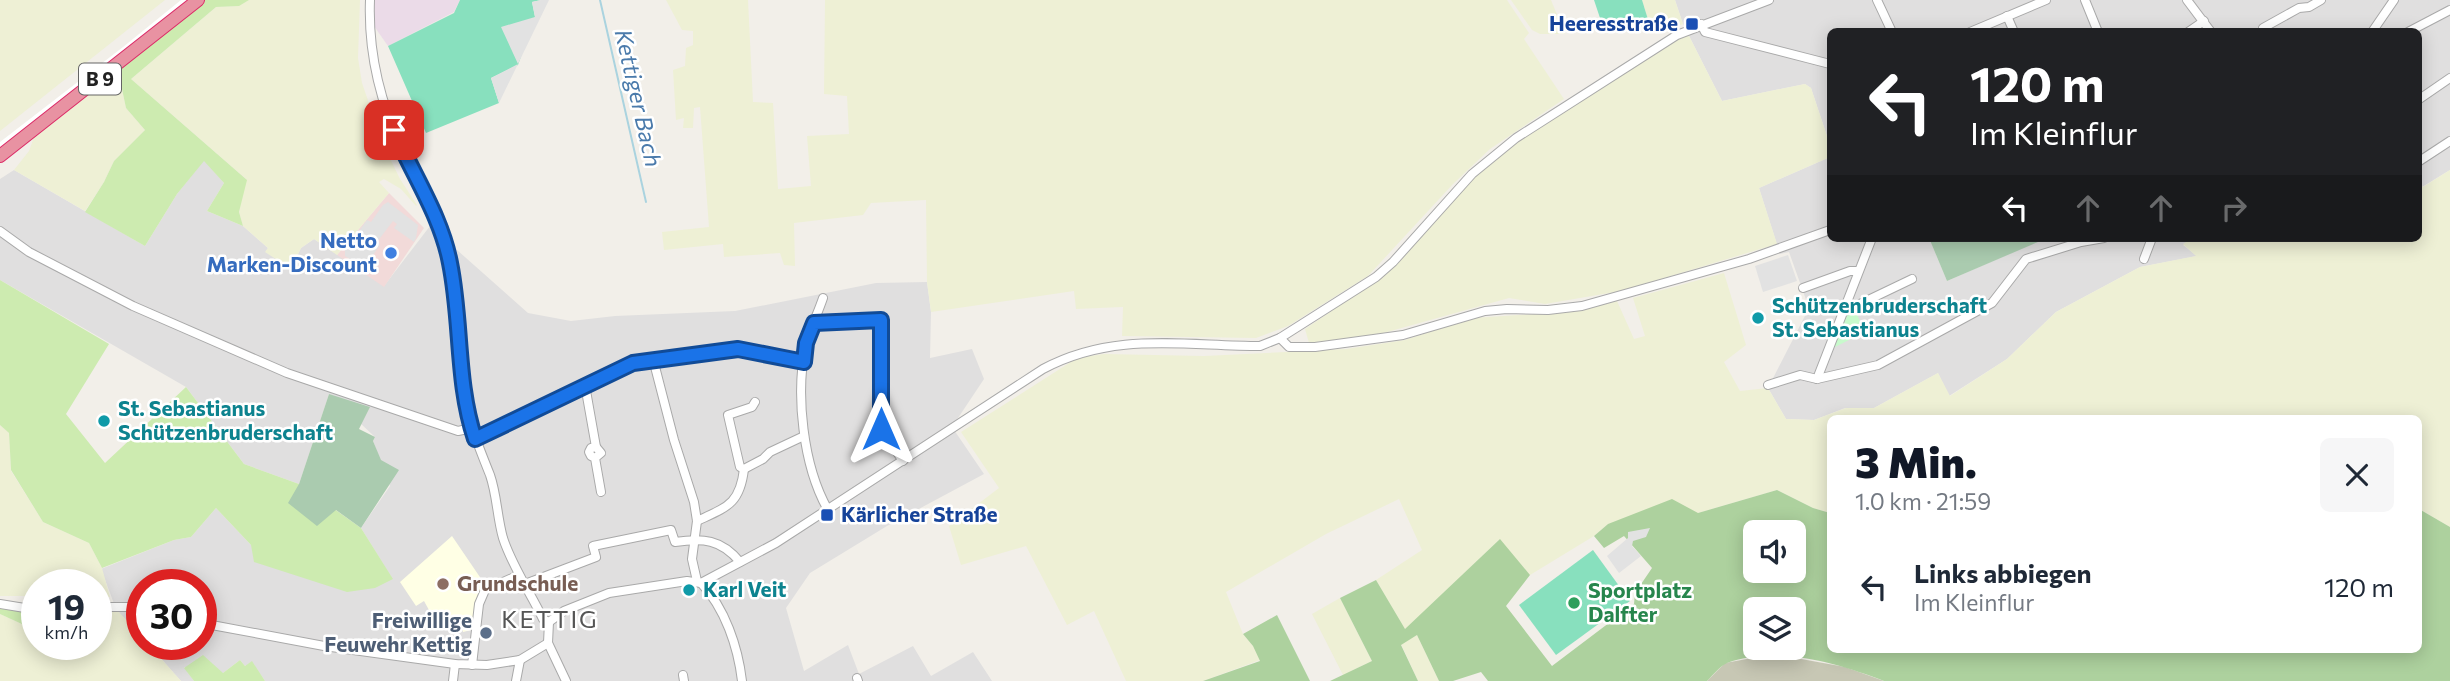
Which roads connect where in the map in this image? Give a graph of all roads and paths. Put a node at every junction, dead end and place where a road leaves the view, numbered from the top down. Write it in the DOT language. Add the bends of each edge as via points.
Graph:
graph roads {
  1 [pos="187,0"];
  2 [pos="198,0"];
  3 [pos="370,0"];
  4 [pos="1769,0"];
  5 [pos="1877,0"];
  6 [pos="2046,0"];
  7 [pos="2085,0"];
  8 [pos="2187,0"];
  9 [pos="2321,0"];
  10 [pos="2394,0"];
  11 [pos="2450,10"];
  12 [pos="2007,16"];
  13 [pos="2204,21"];
  14 [pos="1701,24"];
  15 [pos="1890,28"];
  16 [pos="1979,28"];
  17 [pos="2012,28"];
  18 [pos="2096,28"];
  19 [pos="2194,28"];
  20 [pos="2208,28"];
  21 [pos="2263,28"];
  22 [pos="2375,28"];
  23 [pos="2416,28"];
  24 [pos="1827,63"];
  25 [pos="2450,78"];
  26 [pos="2422,97"];
  27 [pos="2450,141"];
  28 [pos="0,146"];
  29 [pos="0,156"];
  30 [pos="2422,159"];
  31 [pos="0,231"];
  32 [pos="1827,231"];
  33 [pos="1870,242"];
  34 [pos="2075,242"];
  35 [pos="2150,242"];
  36 [pos="2144,259"];
  37 [pos="1858,271"];
  38 [pos="1912,279"];
  39 [pos="1803,288"];
  40 [pos="823,298"];
  41 [pos="1841,313"];
  42 [pos="814,323"];
  43 [pos="1280,338"];
  44 [pos="653,359"];
  45 [pos="804,362"];
  46 [pos="1817,379"];
  47 [pos="585,385"];
  48 [pos="1768,385"];
  49 [pos="755,402"];
  50 [pos="472,428"];
  51 [pos="804,436"];
  52 [pos="475,439"];
  53 [pos="903,461"];
  54 [pos="744,469"];
  55 [pos="601,492"];
  56 [pos="828,510"];
  57 [pos="697,521"];
  58 [pos="693,539"];
  59 [pos="740,562"];
  60 [pos="519,575"];
  61 [pos="699,582"];
  62 [pos="525,584"];
  63 [pos="0,604"];
  64 [pos="21,607"];
  65 [pos="549,622"];
  66 [pos="217,626"];
  67 [pos="548,643"];
  68 [pos="520,660"];
  69 [pos="455,664"];
  70 [pos="472,665"];
  71 [pos="453,681"];
  72 [pos="516,681"];
  73 [pos="566,681"];
  74 [pos="742,681"];
  1 -- 28 [label="highway, B 9"];
  2 -- 29 [label="highway, B 9"];
  3 -- 50 [label="street" via="372,52 384,106 428,199 450,261 464,397"];
  4 -- 14 [label="street"];
  5 -- 15 [label="street"];
  6 -- 12 [label="street"];
  7 -- 18 [label="street"];
  8 -- 13 [label="street"];
  9 -- 21 [label="street"];
  10 -- 22 [label="street"];
  11 -- 23 [label="street"];
  12 -- 16 [label="street"];
  12 -- 17 [label="street"];
  13 -- 19 [label="street"];
  13 -- 20 [label="street"];
  14 -- 24 [label="street" via="1705,32"];
  14 -- 43 [label="street" via="1507,145 1472,174 1376,277"];
  25 -- 26 [label="street"];
  27 -- 30 [label="street"];
  31 -- 50 [label="street" via="96,288 287,373 458,431"];
  32 -- 43 [label="street" via="1749,259 1582,306 1485,311 1422,331 1315,347 1289,347"];
  33 -- 37 [label="street"];
  34 -- 46 [label="street" via="2026,258 1992,303 1900,354 1878,365"];
  35 -- 36 [label="street"];
  37 -- 39 [label="street"];
  37 -- 41 [label="street"];
  38 -- 41 [label="street"];
  40 -- 42 [label="street"];
  41 -- 46 [label="street"];
  42 -- 45 [label="street"];
  42 -- 53 [label="street" via="881,320 881,429"];
  43 -- 53 [label="street" via="1260,346 1146,343 1095,348 1066,357"];
  44 -- 45 [label="street" via="738,349"];
  44 -- 47 [label="street"];
  44 -- 57 [label="street"];
  45 -- 51 [label="street"];
  46 -- 48 [label="street" via="1800,375"];
  47 -- 52 [label="street"];
  47 -- 55 [label="street" via="601,453 595,458"];
  49 -- 54 [label="street" via="727,415 737,461"];
  50 -- 52 [label="street"];
  51 -- 54 [label="street"];
  51 -- 56 [label="street"];
  52 -- 60 [label="street" via="491,478 503,537"];
  53 -- 56 [label="street"];
  54 -- 57 [label="street" via="735,500"];
  56 -- 59 [label="street"];
  57 -- 58 [label="street"];
  58 -- 59 [label="street" via="730,550"];
  58 -- 61 [label="street" via="692,559"];
  58 -- 62 [label="street" via="675,542 671,530 593,546 596,557"];
  59 -- 61 [label="street"];
  60 -- 62 [label="street"];
  60 -- 70 [label="street" via="485,590 479,604"];
  61 -- 65 [label="street" via="609,593"];
  61 -- 74 [label="street" via="732,636"];
  62 -- 65 [label="street"];
  63 -- 64 [label="street"];
  65 -- 67 [label="street"];
  66 -- 69 [label="street"];
  67 -- 68 [label="street"];
  67 -- 73 [label="street"];
  68 -- 70 [label="street"];
  68 -- 72 [label="street"];
  69 -- 70 [label="street"];
  69 -- 71 [label="street"];
}
